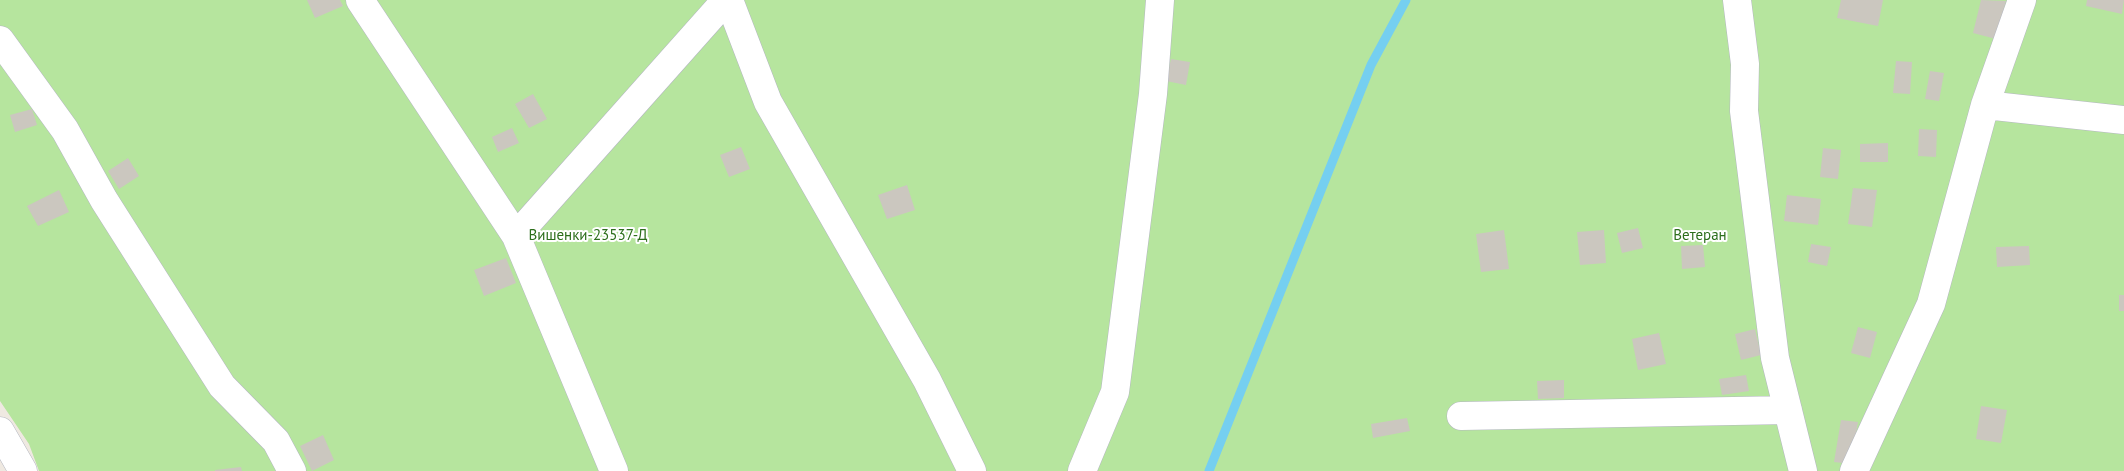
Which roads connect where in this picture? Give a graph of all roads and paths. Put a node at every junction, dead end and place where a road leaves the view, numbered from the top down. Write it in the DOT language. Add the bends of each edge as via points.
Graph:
graph roads {
  1 [pos="360,0"];
  2 [pos="728,0"];
  3 [pos="1160,0"];
  4 [pos="1737,0"];
  5 [pos="2022,0"];
  6 [pos="0,40"];
  7 [pos="1985,105"];
  8 [pos="2124,120"];
  9 [pos="516,236"];
  10 [pos="1788,410"];
  11 [pos="1461,416"];
  12 [pos="0,431"];
  13 [pos="23,471"];
  14 [pos="292,471"];
  15 [pos="614,471"];
  16 [pos="972,471"];
  17 [pos="1082,471"];
  18 [pos="1803,471"];
  19 [pos="1854,471"];
  1 -- 9 [label="street"];
  2 -- 9 [label="street"];
  2 -- 16 [label="street" via="768,102 927,380"];
  3 -- 17 [label="street" via="1153,94 1115,392"];
  4 -- 10 [label="street" via="1745,64 1744,111 1775,358"];
  5 -- 7 [label="street"];
  6 -- 14 [label="street" via="65,130 104,200 222,386 276,441"];
  7 -- 8 [label="street"];
  7 -- 19 [label="street" via="1931,304"];
  9 -- 15 [label="street"];
  10 -- 11 [label="street"];
  10 -- 18 [label="street"];
  12 -- 13 [label="street"];
}
